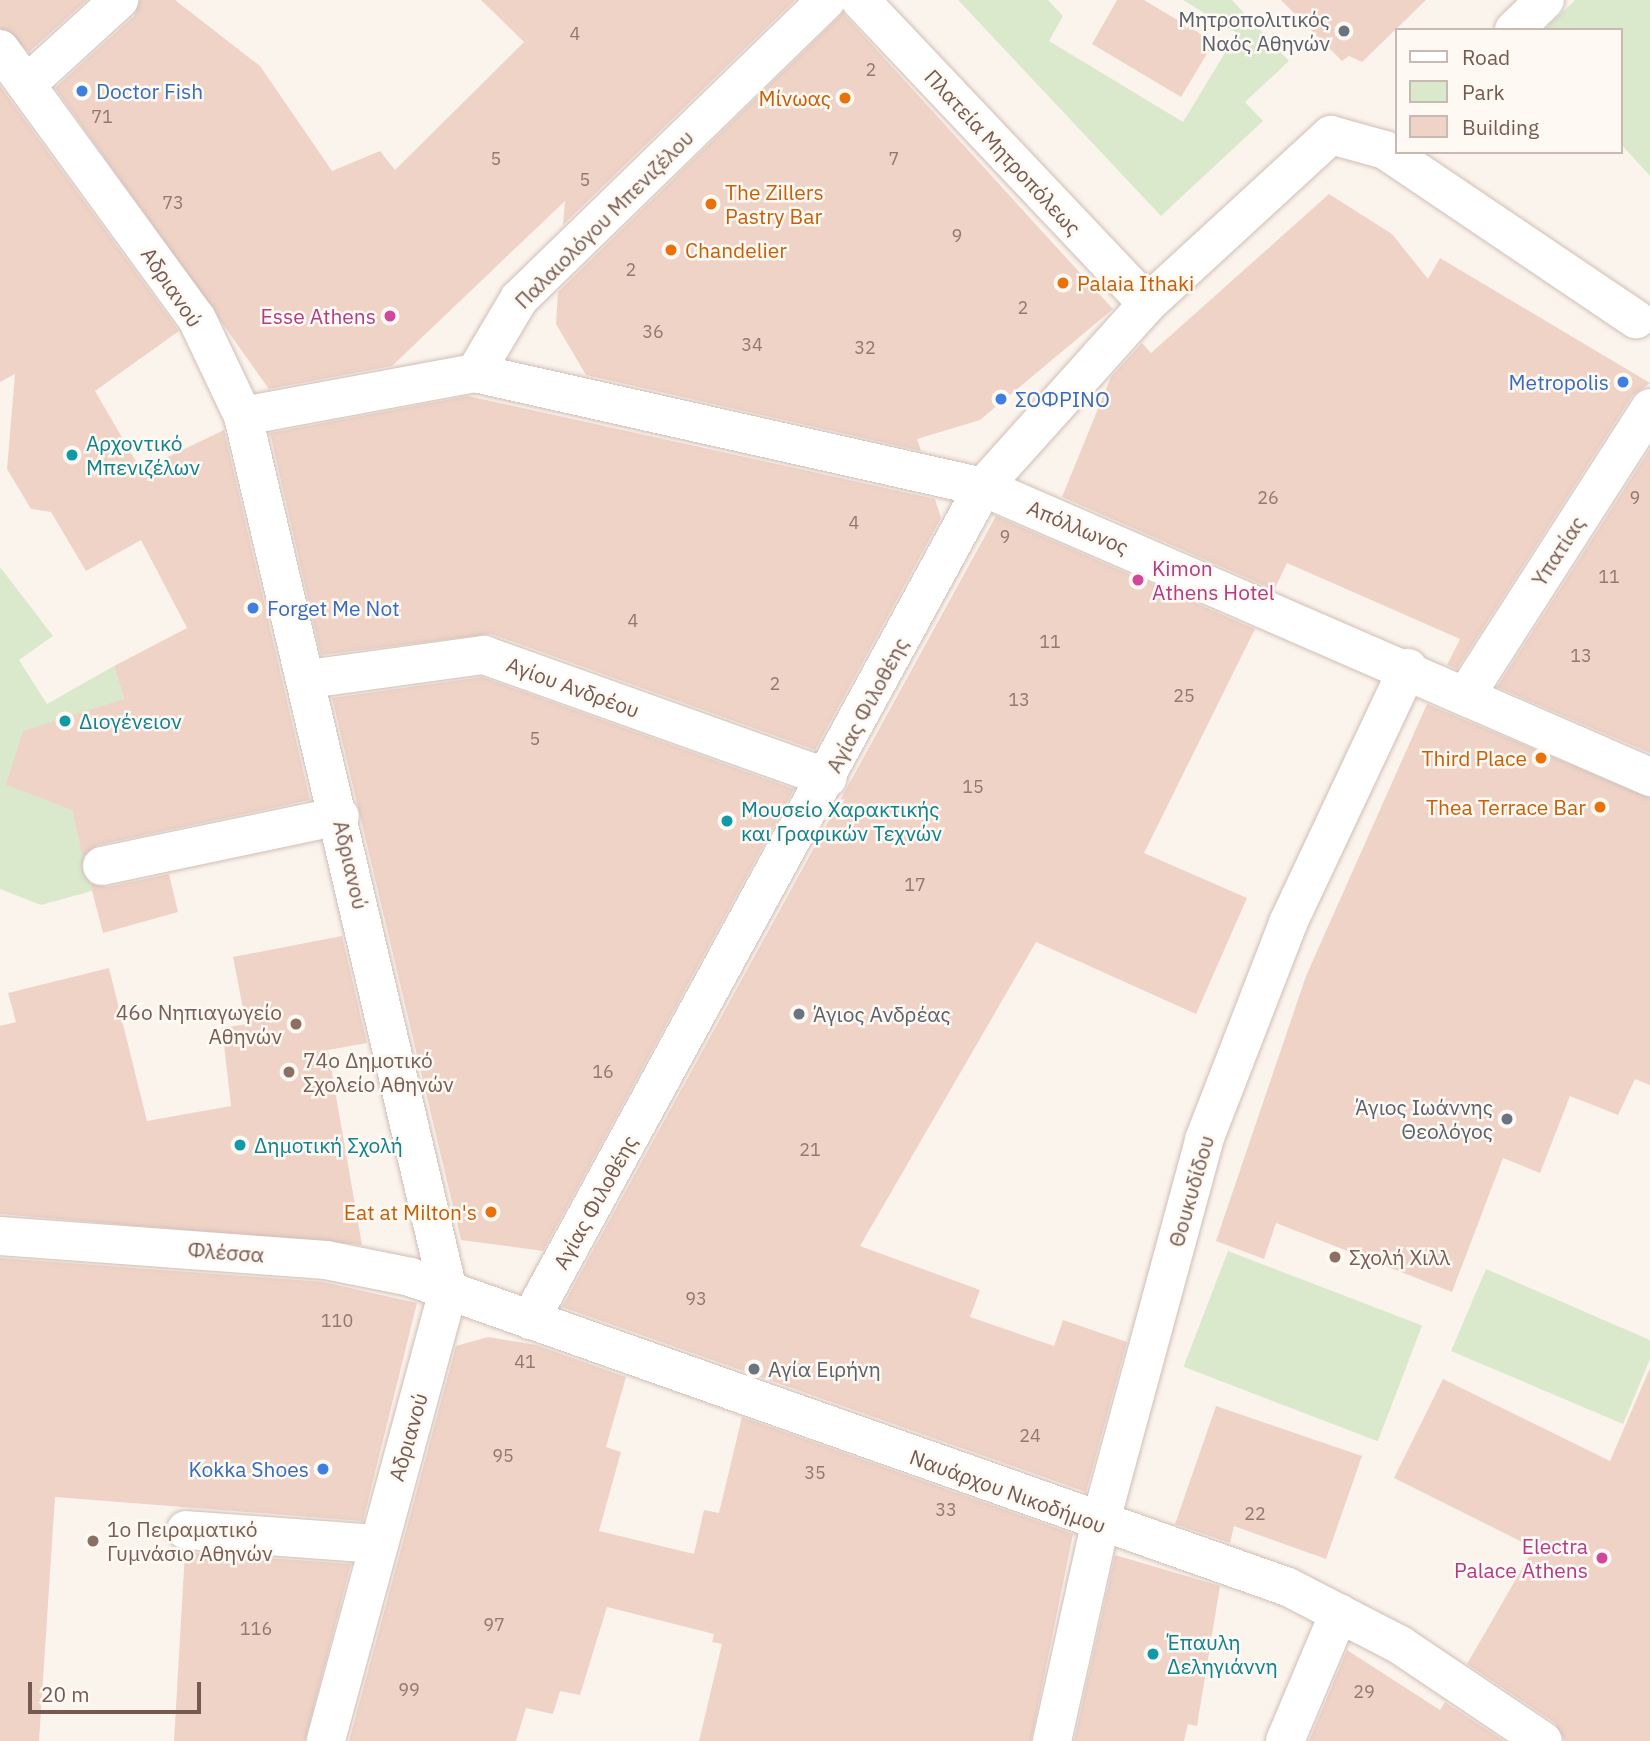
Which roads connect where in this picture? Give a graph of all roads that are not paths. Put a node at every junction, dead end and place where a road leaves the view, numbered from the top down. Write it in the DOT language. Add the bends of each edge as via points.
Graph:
graph roads {
  1 [pos="119,0"];
  2 [pos="825,0"];
  3 [pos="860,0"];
  4 [pos="1545,0"];
  5 [pos="1516,28"];
  6 [pos="0,49"];
  7 [pos="27,84"];
  8 [pos="1391,144"];
  9 [pos="1405,154"];
  10 [pos="1147,304"];
  11 [pos="1636,319"];
  12 [pos="475,373"];
  13 [pos="1650,408"];
  14 [pos="243,416"];
  15 [pos="983,487"];
  16 [pos="1408,668"];
  17 [pos="309,679"];
  18 [pos="1466,695"];
  19 [pos="1650,777"];
  20 [pos="828,778"];
  21 [pos="340,817"];
  22 [pos="102,866"];
  23 [pos="1,1235"];
  24 [pos="449,1291"];
  25 [pos="530,1320"];
  26 [pos="1100,1524"];
  27 [pos="186,1530"];
  28 [pos="378,1544"];
  29 [pos="1339,1613"];
  30 [pos="326,1741"];
  31 [pos="1052,1741"];
  32 [pos="1285,1741"];
  33 [pos="1543,1741"];
  1 -- 7 [label="street"];
  2 -- 12 [label="street, Παλαιολόγου Μπενιζέλου" via="519,299"];
  3 -- 10 [label="street, Πλατεία Μητροπόλεως"];
  4 -- 5 [label="street"];
  6 -- 7 [label="street, Αδριανού"];
  7 -- 14 [label="street, Αδριανού" via="197,318"];
  8 -- 10 [label="street, Αγίας Φιλοθέης" via="1331,135"];
  9 -- 11 [label="street"];
  10 -- 15 [label="street, Αγίας Φιλοθέης"];
  12 -- 14 [label="street" via="422,377"];
  12 -- 15 [label="street, Απόλλωνος"];
  13 -- 18 [label="street, Υπατίας"];
  14 -- 17 [label="street, Αδριανού"];
  15 -- 16 [label="street, Απόλλωνος"];
  15 -- 20 [label="street, Αγίας Φιλοθέης"];
  16 -- 18 [label="street, Απόλλωνος"];
  16 -- 26 [label="street, Θουκυδίδου" via="1299,899 1224,1084"];
  17 -- 20 [label="street, Αγίου Ανδρέου" via="484,655"];
  17 -- 21 [label="street, Αδριανού"];
  18 -- 19 [label="street, Απόλλωνος"];
  20 -- 25 [label="street, Αγίας Φιλοθέης"];
  21 -- 22 [label="street"];
  21 -- 24 [label="street, Αδριανού"];
  23 -- 24 [label="street, Φλέσσα" via="326,1261"];
  24 -- 25 [label="street, Ναυάρχου Νικοδήμου"];
  24 -- 28 [label="street, Αδριανού"];
  25 -- 26 [label="street, Ναυάρχου Νικοδήμου"];
  26 -- 29 [label="street, Ναυάρχου Νικοδήμου" via="1288,1587"];
  26 -- 31 [label="street, Θουκυδίδου"];
  27 -- 28 [label="street"];
  28 -- 30 [label="street, Αδριανού"];
  29 -- 32 [label="street"];
  29 -- 33 [label="street, Ναυάρχου Νικοδήμου" via="1400,1645"];
}
